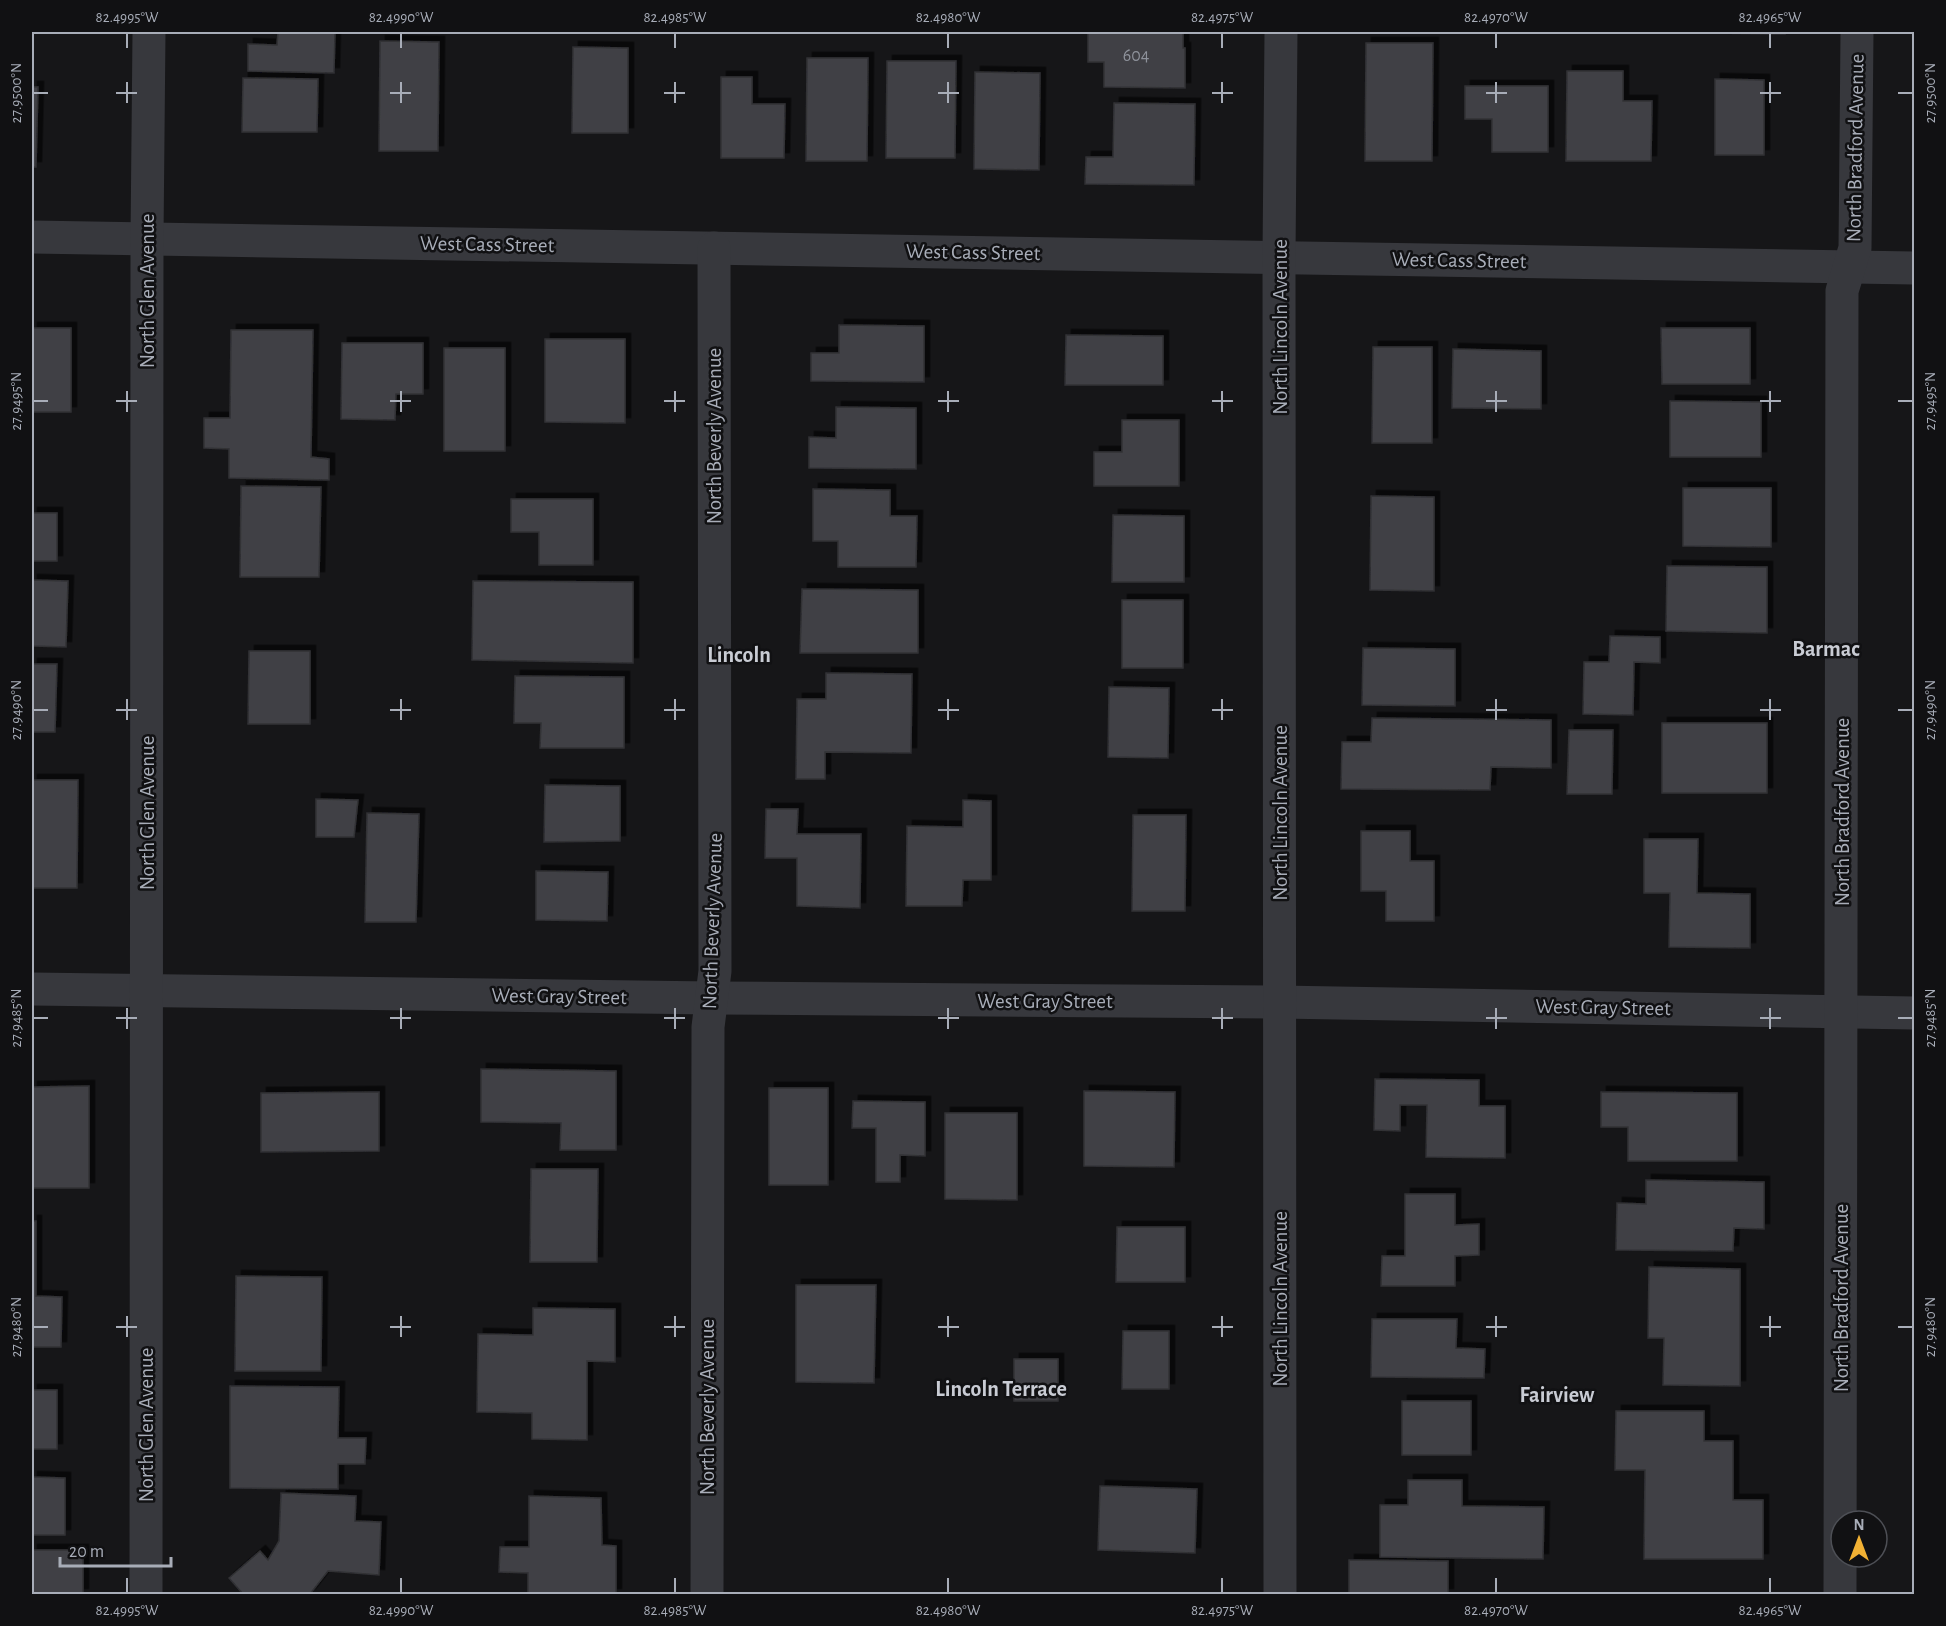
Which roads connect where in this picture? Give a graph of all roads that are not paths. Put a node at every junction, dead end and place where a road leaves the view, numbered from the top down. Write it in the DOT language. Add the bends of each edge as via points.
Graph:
graph roads {
  1 [pos="149,32"];
  2 [pos="1281,32"];
  3 [pos="1857,32"];
  4 [pos="32,237"];
  5 [pos="147,238"];
  6 [pos="714,248"];
  7 [pos="1279,256"];
  8 [pos="1849,267"];
  9 [pos="1914,268"];
  10 [pos="32,989"];
  11 [pos="147,990"];
  12 [pos="712,998"];
  13 [pos="1280,1002"];
  14 [pos="1841,1012"];
  15 [pos="1914,1013"];
  16 [pos="146,1594"];
  17 [pos="707,1594"];
  18 [pos="1280,1594"];
  19 [pos="1840,1594"];
  1 -- 5 [label="street, North Glen Avenue"];
  2 -- 7 [label="street, North Lincoln Avenue"];
  3 -- 8 [label="street, North Bradford Avenue" via="1855,248"];
  4 -- 5 [label="street, West Cass Street"];
  5 -- 6 [label="street, West Cass Street"];
  5 -- 11 [label="street, North Glen Avenue"];
  6 -- 7 [label="street, West Cass Street"];
  6 -- 12 [label="street, North Beverly Avenue"];
  7 -- 8 [label="street, West Cass Street"];
  7 -- 13 [label="street, North Lincoln Avenue"];
  8 -- 9 [label="street, West Cass Street"];
  8 -- 14 [label="street, North Bradford Avenue" via="1842,291"];
  10 -- 11 [label="street, West Gray Street"];
  11 -- 12 [label="street, West Gray Street"];
  11 -- 16 [label="street, North Glen Avenue"];
  12 -- 13 [label="street, West Gray Street"];
  12 -- 17 [label="street, North Beverly Avenue" via="708,1027"];
  13 -- 14 [label="street, West Gray Street"];
  13 -- 18 [label="street, North Lincoln Avenue"];
  14 -- 15 [label="street, West Gray Street"];
  14 -- 19 [label="street, North Bradford Avenue"];
}
